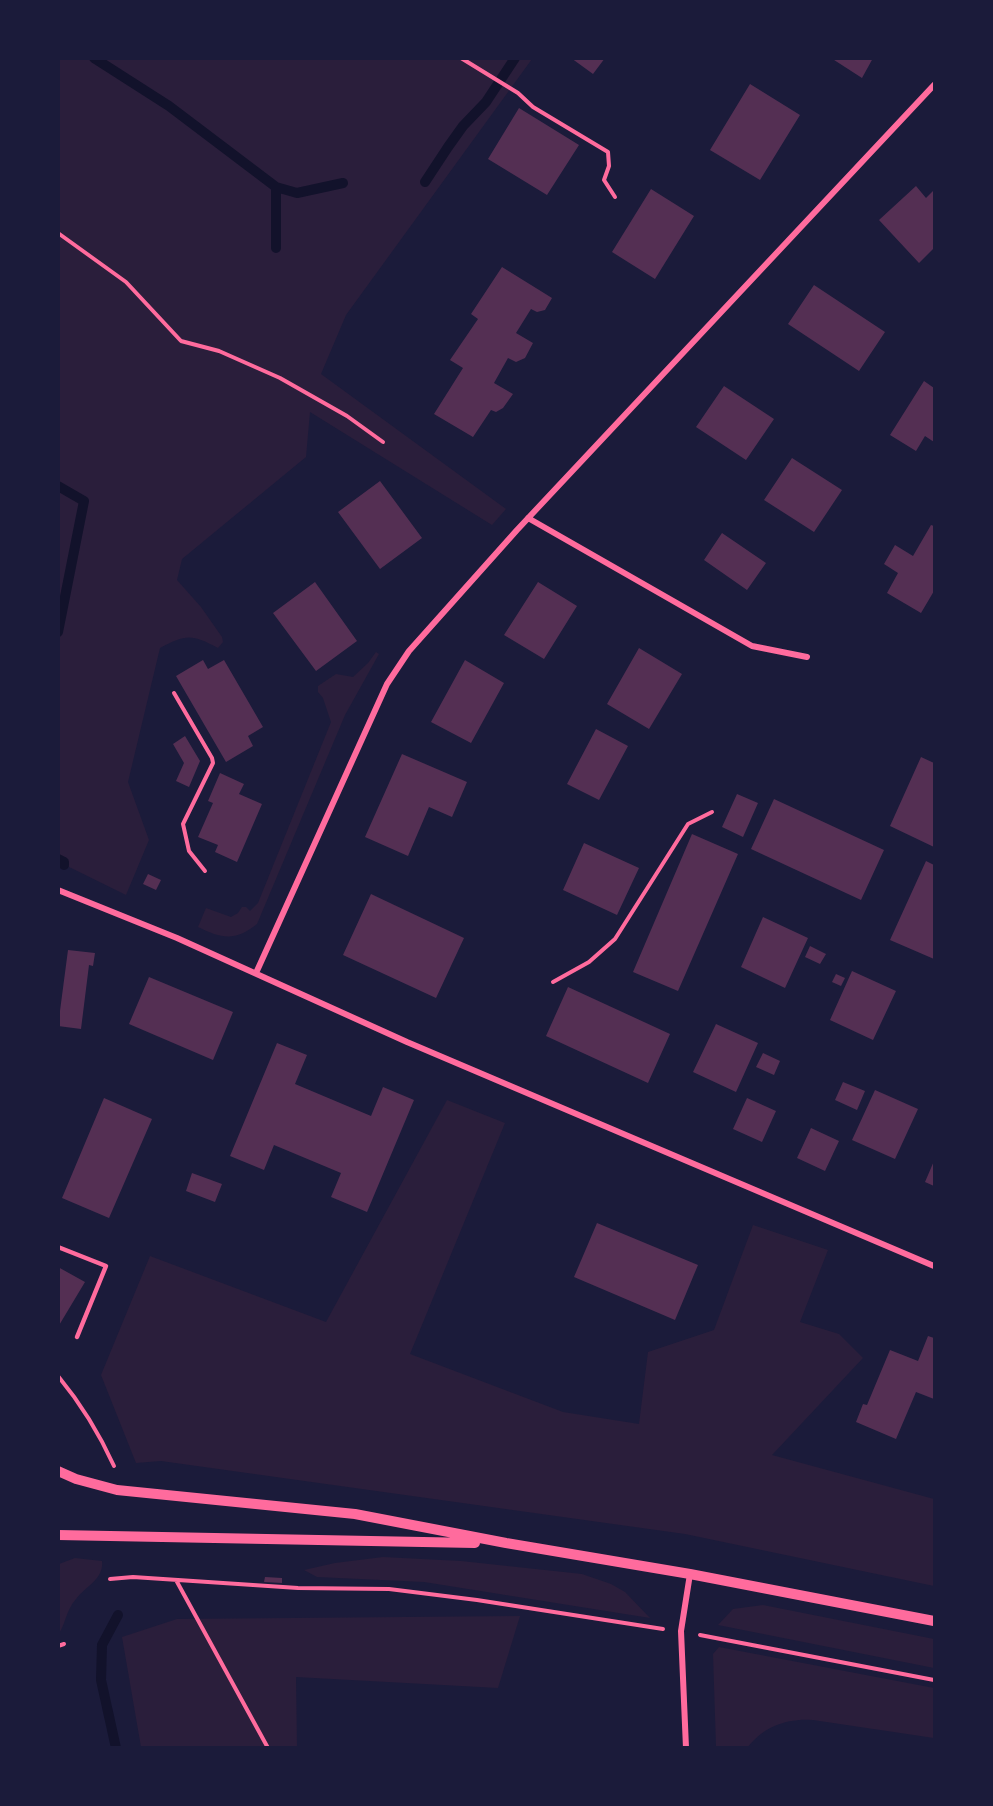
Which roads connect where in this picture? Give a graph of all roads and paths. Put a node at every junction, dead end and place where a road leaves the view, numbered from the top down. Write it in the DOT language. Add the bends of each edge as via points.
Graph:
graph roads {
  1 [pos="460,58"];
  2 [pos="934,85"];
  3 [pos="615,198"];
  4 [pos="58,233"];
  5 [pos="383,441"];
  6 [pos="528,518"];
  7 [pos="807,657"];
  8 [pos="174,693"];
  9 [pos="712,812"];
  10 [pos="205,872"];
  11 [pos="58,890"];
  12 [pos="256,973"];
  13 [pos="553,982"];
  14 [pos="58,1246"];
  15 [pos="934,1266"];
  16 [pos="77,1337"];
  17 [pos="58,1376"];
  18 [pos="58,1471"];
  19 [pos="118,1475"];
  20 [pos="58,1536"];
  21 [pos="506,1544"];
  22 [pos="690,1574"];
  23 [pos="110,1579"];
  24 [pos="175,1580"];
  25 [pos="934,1621"];
  26 [pos="681,1631"];
  27 [pos="934,1680"];
  28 [pos="268,1748"];
  29 [pos="686,1748"];
  1 -- 3 [label="path" via="608,152 604,180"];
  2 -- 6 [label="street"];
  4 -- 5 [label="path" via="126,282 181,341 219,351 280,378"];
  6 -- 7 [label="street" via="752,646"];
  6 -- 12 [label="street" via="408,651 387,684"];
  8 -- 10 [label="path" via="213,763 183,824 189,851"];
  9 -- 13 [label="path" via="688,824 615,939 589,962"];
  11 -- 12 [label="street"];
  12 -- 15 [label="street" via="407,1042"];
  14 -- 16 [label="lane" via="106,1266"];
  17 -- 19 [label="path" via="102,1439"];
  18 -- 21 [label="street" via="117,1490 355,1514"];
  20 -- 21 [label="street"];
  21 -- 22 [label="street"];
  22 -- 25 [label="street"];
  22 -- 26 [label="street"];
  23 -- 24 [label="path"];
  24 -- 26 [label="path" via="388,1589"];
  24 -- 28 [label="path"];
  26 -- 27 [label="path"];
  26 -- 29 [label="street"];
}
